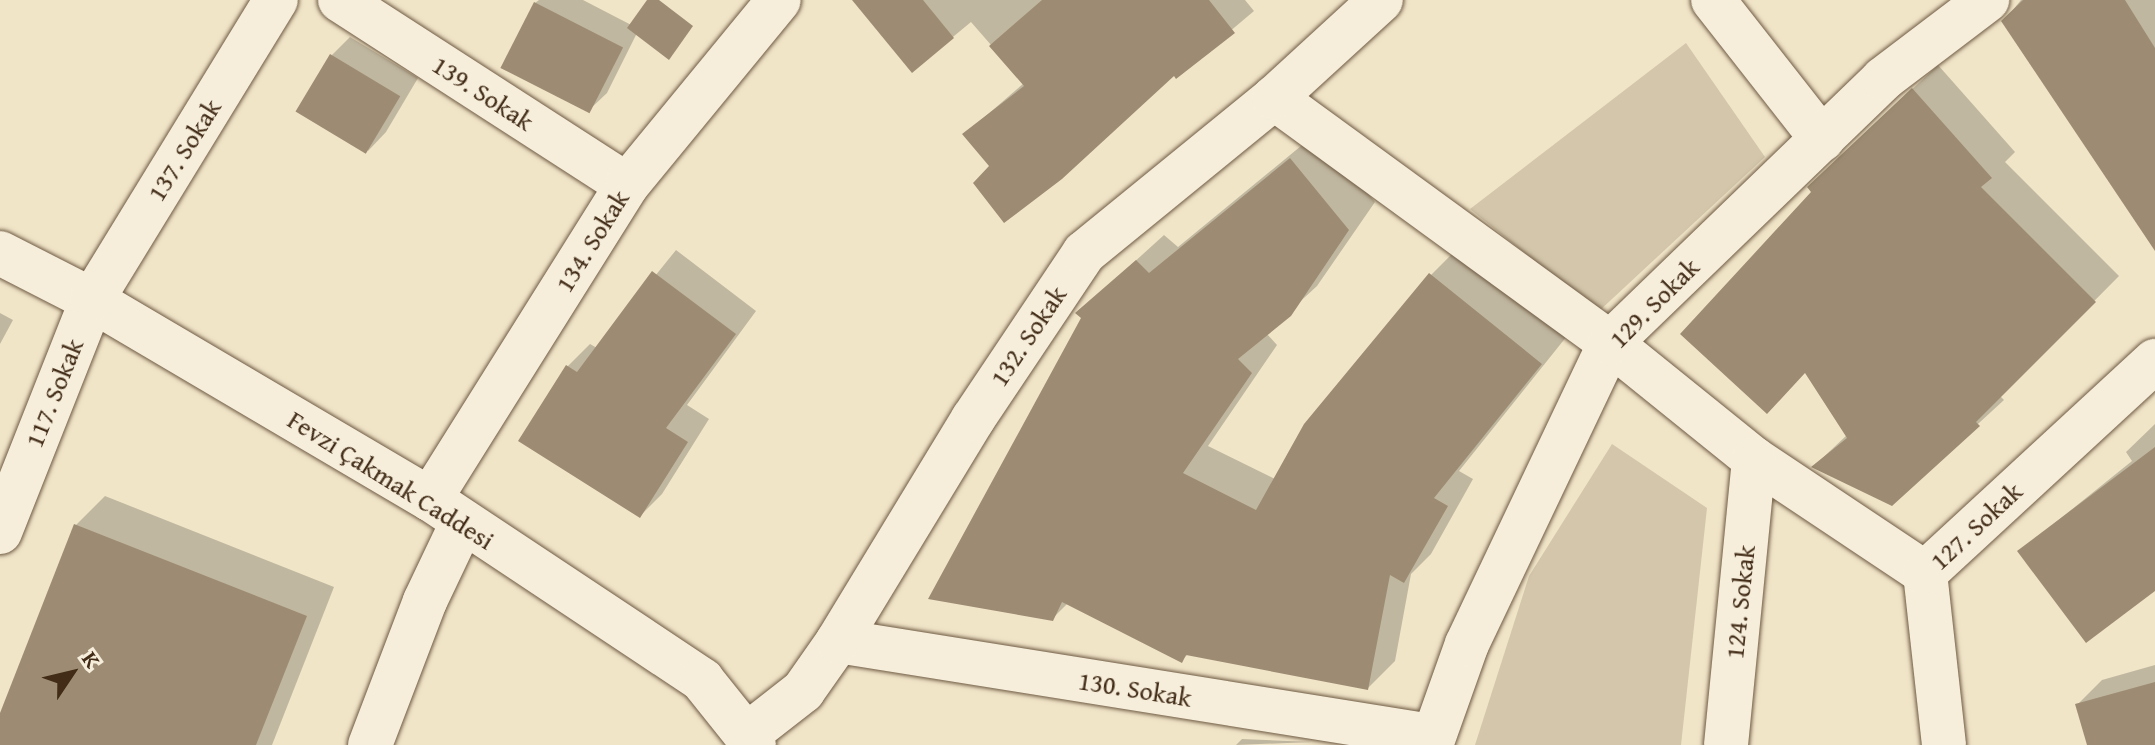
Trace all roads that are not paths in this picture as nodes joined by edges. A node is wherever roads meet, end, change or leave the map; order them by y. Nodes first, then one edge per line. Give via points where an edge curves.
1 (276, 0) edge
2 (340, 0) edge
3 (779, 0) edge
4 (1381, 0) edge
5 (1713, 0) edge
6 (1987, 0) edge
7 (1274, 98) junction
8 (1822, 139) junction
9 (627, 185) junction
10 (0, 253) edge
11 (92, 300) junction
12 (1610, 343) junction
13 (2155, 361) edge
14 (1754, 459) junction
15 (446, 511) junction
16 (0, 532) edge
17 (1925, 573) junction
18 (838, 641) junction
19 (751, 740) edge
20 (1432, 741) edge
21 (370, 745) edge
22 (1726, 745) edge
23 (1944, 745) edge

1 - 11 street, 137. Sokak
2 - 9 street, 139. Sokak
3 - 9 street, 134. Sokak
4 - 7 street, 132. Sokak
5 - 8 street
6 - 8 street, 129. Sokak via 1883,79
7 - 12 street
7 - 18 street, 132. Sokak via 1084,253 973,419
8 - 12 street, 129. Sokak
9 - 15 street, 134. Sokak
10 - 11 street, Fevzi Çakmak Caddesi
11 - 15 street, Fevzi Çakmak Caddesi
11 - 16 street, 117. Sokak
12 - 14 street
12 - 20 street, 129. Sokak via 1467,644
13 - 17 street, 127. Sokak
14 - 17 street
14 - 22 street, 124. Sokak
15 - 19 street, Fevzi Çakmak Caddesi via 702,680
15 - 21 street, 134. Sokak via 425,601
17 - 23 street, 127. Sokak
18 - 19 street, 132. Sokak via 803,691
18 - 20 street, 130. Sokak

